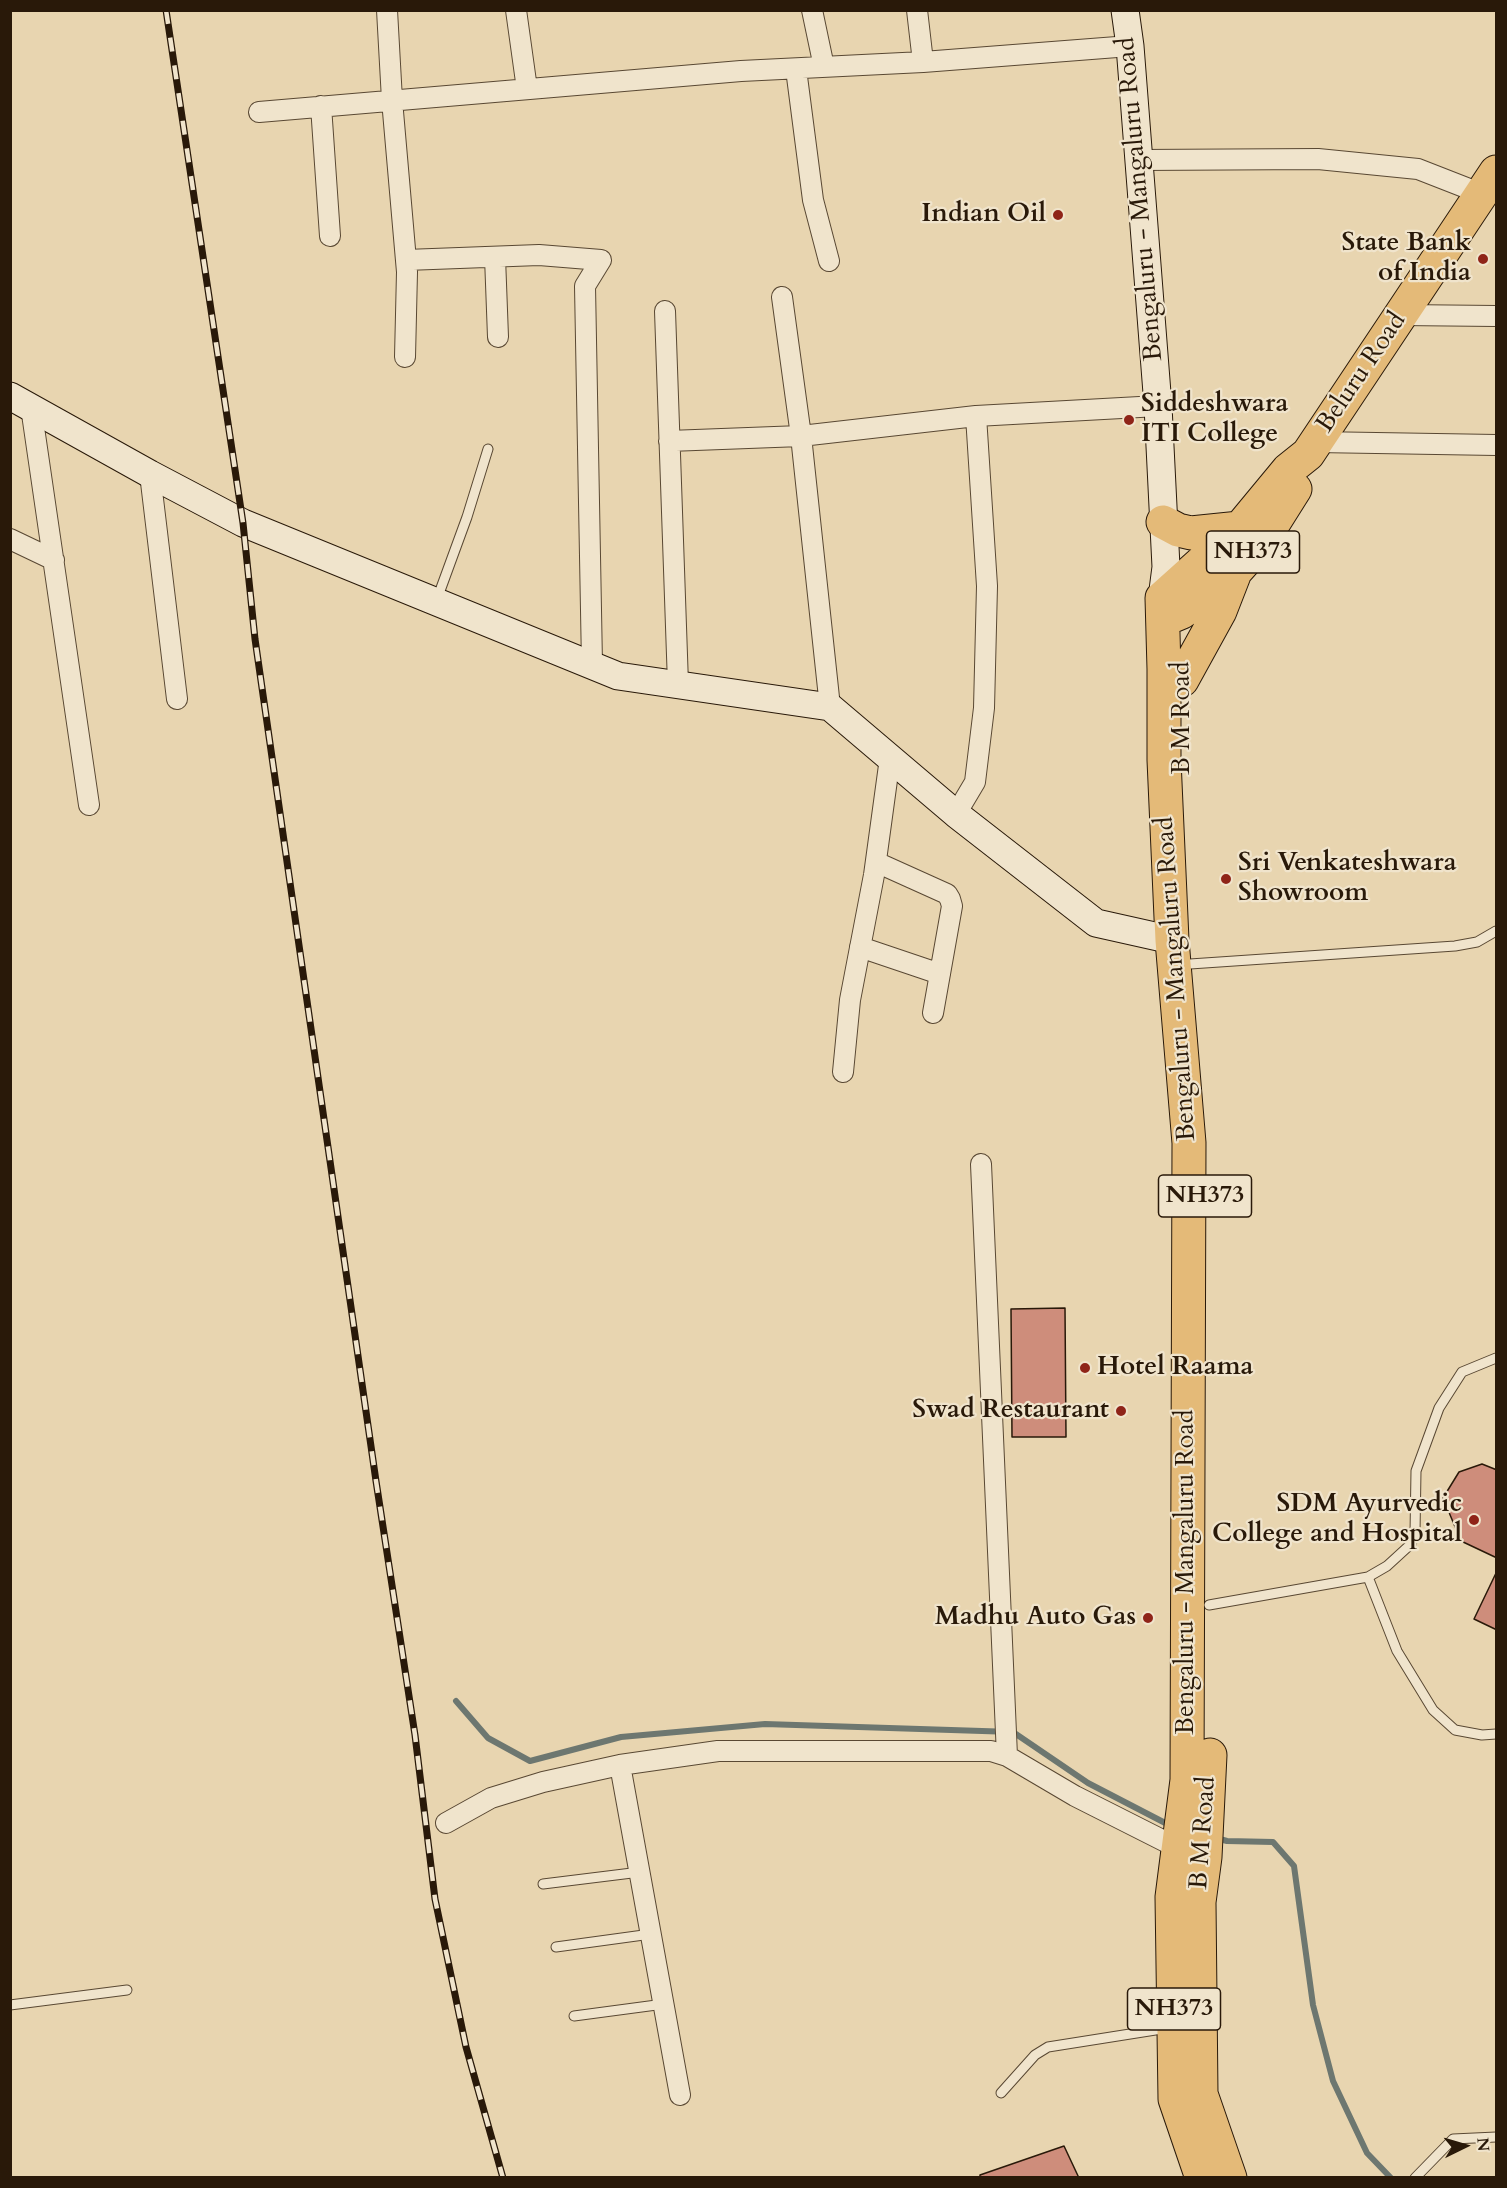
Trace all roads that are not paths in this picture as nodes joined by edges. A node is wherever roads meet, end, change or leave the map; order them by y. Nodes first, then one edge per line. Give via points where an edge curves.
1 (387, 10) edge
2 (516, 10) edge
3 (812, 10) edge
4 (917, 10) edge
5 (1125, 10) edge
6 (1130, 46) junction
7 (923, 62) junction
8 (824, 67) junction
9 (796, 69) junction
10 (527, 89) junction
11 (392, 100) junction
12 (321, 106) junction
13 (259, 112) dead end
14 (1138, 160) junction
15 (1489, 183) edge
16 (330, 236) dead end
17 (495, 256) junction
18 (406, 260) junction
19 (829, 261) dead end
20 (782, 297) dead end
21 (665, 312) dead end
22 (1400, 315) junction
23 (1497, 316) edge
24 (498, 337) dead end
25 (405, 357) dead end
26 (21, 401) edge
27 (1158, 406) junction
28 (976, 416) junction
29 (801, 436) junction
30 (669, 441) junction
31 (1497, 446) edge
32 (1312, 448) junction
33 (488, 449) dead end
34 (150, 474) junction
35 (1163, 522) junction
36 (1240, 528) junction
37 (10, 539) edge
38 (54, 560) junction
39 (1234, 573) junction
40 (1170, 596) junction
41 (436, 601) junction
42 (592, 664) junction
43 (1182, 680) junction
44 (678, 684) junction
45 (177, 699) dead end
46 (830, 707) junction
47 (890, 758) junction
48 (89, 805) dead end
49 (956, 814) junction
50 (876, 862) junction
51 (1497, 931) edge
52 (860, 947) junction
53 (1181, 952) junction
54 (940, 974) junction
55 (933, 1013) dead end
56 (843, 1072) dead end
57 (981, 1164) dead end
58 (1497, 1358) edge
59 (1368, 1577) junction
60 (1209, 1605) junction
61 (1497, 1734) edge
62 (1007, 1756) junction
63 (620, 1765) junction
64 (1196, 1805) junction
65 (446, 1823) dead end
66 (1188, 1843) junction
67 (640, 1872) junction
68 (543, 1884) dead end
69 (651, 1934) junction
70 (556, 1947) dead end
71 (127, 1990) dead end
72 (663, 2004) junction
73 (10, 2005) edge
74 (574, 2016) dead end
75 (1174, 2027) junction
76 (1001, 2093) dead end
77 (680, 2095) dead end
78 (1497, 2137) edge
79 (1213, 2169) edge
80 (1415, 2178) edge

1 - 11 street
2 - 10 street
3 - 8 street
4 - 7 street
5 - 6 main road, Bengaluru - Mangaluru Road
6 - 7 street
6 - 14 main road, Bengaluru - Mangaluru Road
7 - 8 street
8 - 9 street
9 - 10 street
9 - 19 street via 813,200
10 - 11 street
11 - 12 street
11 - 18 street
12 - 13 street
12 - 16 street
14 - 15 street via 1318,159 1418,169
14 - 27 main road, Bengaluru - Mangaluru Road
15 - 22 highway, Beluru Road / NH373
17 - 18 street
17 - 24 street
17 - 42 street via 601,260 585,286
18 - 25 street
20 - 29 street
21 - 30 street
22 - 23 street
22 - 32 highway, Beluru Road / NH373
26 - 34 main road
26 - 38 street
27 - 28 street
27 - 35 main road, Bengaluru - Mangaluru Road
28 - 29 street
28 - 49 street via 987,586 984,708 975,782
29 - 30 street
29 - 46 street
30 - 44 street
31 - 32 street
32 - 36 highway, Beluru Road / NH373 via 1288,470
32 - 39 highway, Beluru Road / NH373 via 1304,475 1261,543
33 - 41 lane
34 - 41 main road via 243,523
34 - 45 street
35 - 36 highway via 1191,533
35 - 40 main road, Bengaluru - Mangaluru Road
36 - 40 highway, Beluru Road / NH373
37 - 38 street
38 - 48 street
39 - 40 highway, Beluru Road / NH373
39 - 43 highway via 1220,611
40 - 43 highway, B M Road / NH373
40 - 53 highway, Bengaluru - Mangaluru Road / NH373 via 1164,760
41 - 42 main road
42 - 44 main road via 618,676
43 - 53 highway, B M Road / NH373
44 - 46 main road
46 - 47 main road
47 - 49 main road
47 - 50 street
49 - 53 main road via 1096,923
50 - 52 street
50 - 54 street via 950,898 952,906
51 - 53 lane via 1477,942 1455,946
52 - 54 street
52 - 56 street
53 - 60 highway, B M Road / NH373 via 1205,1166
53 - 64 highway, Bengaluru - Mangaluru Road / NH373 via 1189,1143 1187,1780
54 - 55 street
57 - 62 street
58 - 59 lane via 1462,1372 1439,1408 1416,1471 1415,1533 1411,1544
59 - 60 lane
59 - 61 lane via 1397,1651 1433,1710 1455,1730 1482,1736
60 - 64 highway, B M Road / NH373 via 1210,1753
62 - 63 street via 991,1751 718,1751
62 - 66 street via 1075,1796
63 - 65 street via 491,1798
63 - 67 street
64 - 66 highway, Bengaluru - Mangaluru Road / NH373
66 - 75 highway, Bengaluru - Mangaluru Road / NH373 via 1172,1897
66 - 79 highway, B M Road / NH373 via 1199,1902 1201,2094
67 - 68 lane
67 - 69 street
69 - 70 lane
69 - 72 street
71 - 73 lane
72 - 74 lane
72 - 77 street
75 - 76 lane via 1048,2047 1035,2055
75 - 79 highway, Bengaluru - Mangaluru Road / NH373 via 1175,2099
78 - 80 lane via 1454,2139

